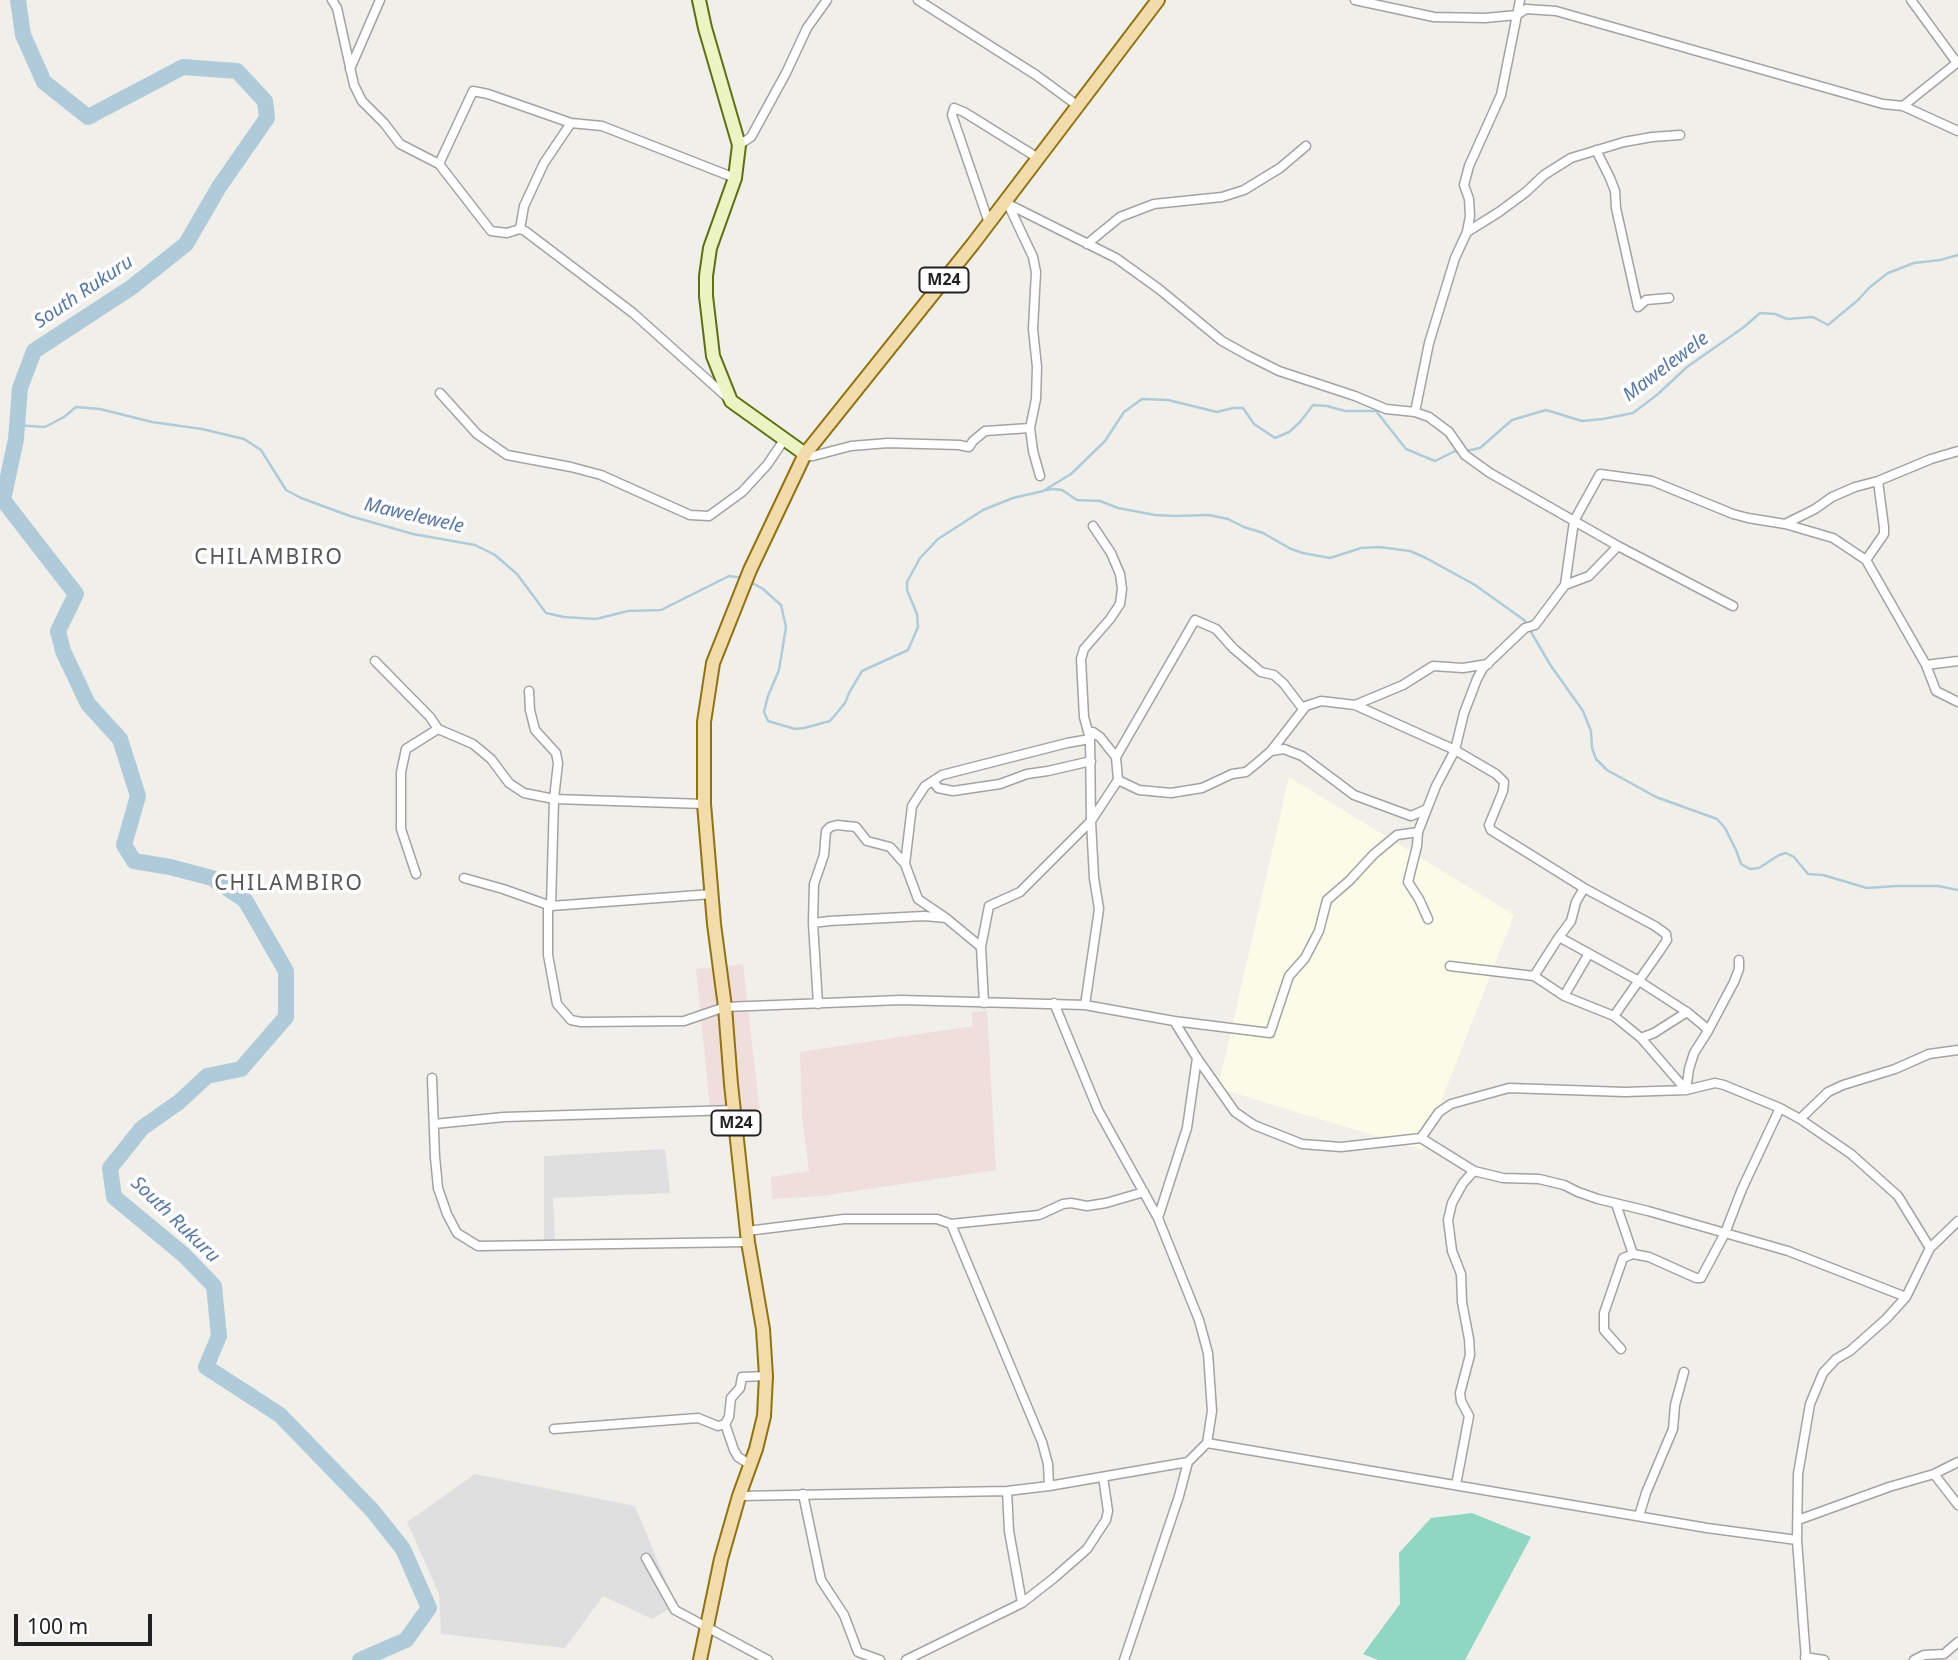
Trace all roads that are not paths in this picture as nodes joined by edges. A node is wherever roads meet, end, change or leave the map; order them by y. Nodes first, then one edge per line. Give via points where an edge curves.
1 (332, 0) edge
2 (380, 0) edge
3 (699, 0) edge
4 (827, 0) edge
5 (918, 0) edge
6 (1158, 0) edge
7 (1355, 0) edge
8 (1520, 0) edge
9 (1912, 0) edge
10 (1517, 15) junction
11 (1958, 63) edge
12 (350, 69) junction
13 (1077, 106) junction
14 (1903, 106) junction
15 (571, 123) junction
16 (1958, 131) edge
17 (1680, 135) dead end
18 (739, 145) junction
19 (1306, 146) dead end
20 (1596, 150) junction
21 (1038, 158) junction
22 (439, 164) junction
23 (735, 177) junction
24 (1007, 203) junction
25 (989, 223) junction
26 (520, 229) junction
27 (1467, 232) junction
28 (1087, 244) junction
29 (1669, 299) dead end
30 (440, 393) dead end
31 (731, 401) junction
32 (1415, 412) junction
33 (1030, 428) junction
34 (784, 440) junction
35 (1958, 451) edge
36 (804, 454) junction
37 (1040, 476) dead end
38 (1878, 481) junction
39 (1574, 522) junction
40 (1785, 523) junction
41 (1093, 526) dead end
42 (1618, 546) junction
43 (1866, 560) junction
44 (1565, 585) junction
45 (1733, 606) dead end
46 (375, 660) dead end
47 (1958, 662) edge
48 (1488, 664) junction
49 (1926, 665) junction
50 (529, 691) dead end
51 (1958, 702) edge
52 (1354, 705) junction
53 (1303, 709) junction
54 (438, 729) junction
55 (1090, 739) junction
56 (1455, 750) junction
57 (1271, 751) junction
58 (1116, 757) junction
59 (1091, 761) junction
60 (1118, 780) junction
61 (933, 781) junction
62 (554, 799) junction
63 (704, 804) junction
64 (1427, 809) junction
65 (1091, 821) junction
66 (1418, 832) junction
67 (905, 864) junction
68 (416, 874) dead end
69 (464, 878) dead end
70 (1584, 888) junction
71 (712, 894) junction
72 (551, 906) junction
73 (946, 918) junction
74 (1428, 919) dead end
75 (813, 923) junction
76 (1559, 937) junction
77 (981, 947) junction
78 (1588, 955) junction
79 (1739, 960) dead end
80 (1450, 966) dead end
81 (1534, 976) junction
82 (1639, 981) junction
83 (1564, 996) junction
84 (984, 1003) junction
85 (1054, 1003) junction
86 (818, 1004) junction
87 (1085, 1005) junction
88 (725, 1007) junction
89 (1687, 1012) junction
90 (1614, 1016) junction
91 (1174, 1021) junction
92 (1708, 1031) junction
93 (1641, 1038) junction
94 (1958, 1050) edge
95 (1196, 1058) junction
96 (432, 1078) dead end
97 (1686, 1090) junction
98 (1780, 1108) junction
99 (734, 1110) junction
100 (1800, 1119) junction
101 (434, 1124) junction
102 (1421, 1139) junction
103 (1474, 1171) junction
104 (1144, 1192) junction
105 (1616, 1204) junction
106 (1158, 1218) junction
107 (1958, 1221) edge
108 (951, 1224) junction
109 (1725, 1233) junction
110 (748, 1236) junction
111 (1930, 1248) junction
112 (1633, 1254) junction
113 (1906, 1297) junction
114 (1621, 1349) dead end
115 (1684, 1371) dead end
116 (766, 1376) junction
117 (725, 1424) junction
118 (554, 1429) dead end
119 (1207, 1443) junction
120 (1188, 1462) junction
121 (1958, 1462) edge
122 (751, 1465) junction
123 (1934, 1474) junction
124 (1103, 1477) junction
125 (1456, 1485) junction
126 (1049, 1486) junction
127 (1007, 1491) junction
128 (803, 1494) junction
129 (739, 1496) junction
130 (1958, 1505) edge
131 (1639, 1516) junction
132 (1798, 1520) junction
133 (1797, 1540) junction
134 (646, 1558) dead end
135 (1022, 1603) junction
136 (706, 1627) junction
137 (1958, 1642) edge
138 (855, 1656) edge
139 (1805, 1658) edge
140 (700, 1660) edge
141 (768, 1660) edge
142 (880, 1660) edge
143 (906, 1660) edge
144 (1124, 1660) edge
145 (1824, 1660) edge
146 (1914, 1660) edge

1 - 12 street
2 - 12 street
3 - 18 street
4 - 18 street via 807,28 751,137
5 - 13 street
6 - 13 main road, M24
7 - 10 street via 1434,17
8 - 10 street
9 - 11 street
10 - 14 street via 1526,9 1556,11
10 - 27 street via 1501,95 1464,185 1469,199
11 - 14 street
12 - 22 street via 362,101 400,144
13 - 21 main road, M24
14 - 16 street
15 - 22 street via 473,91
15 - 23 street via 602,126
15 - 26 street via 544,163 524,206
17 - 20 street
18 - 23 street
19 - 28 street via 1244,190 1222,197 1154,204 1120,217
20 - 27 street via 1544,175
20 - 29 street via 1615,191 1638,307 1646,299
21 - 24 main road, M24
21 - 25 street via 954,108 952,115
22 - 26 street via 491,231
23 - 31 street via 710,248 706,276 713,356
24 - 25 main road, M24
24 - 28 street
24 - 33 street via 1036,272 1036,399
25 - 36 main road, M24
26 - 31 street via 633,313
27 - 32 street via 1429,343
28 - 32 street via 1115,258 1222,341 1249,356 1386,409
30 - 34 street via 477,434 507,455 601,475 690,515 709,516 742,492
31 - 34 street
32 - 39 street via 1449,432 1465,455
33 - 36 street via 985,431 969,447 888,443
33 - 37 street
34 - 36 street
35 - 38 street
36 - 63 main road, M24 via 744,583 713,663 704,722
38 - 40 street via 1832,497
38 - 43 street via 1884,534
39 - 40 street via 1600,474 1652,481 1748,519
39 - 42 street
39 - 44 street
40 - 43 street via 1833,538
41 - 55 street via 1121,574 1122,589 1120,604 1084,649 1084,717
42 - 44 street via 1588,576
42 - 45 street
43 - 49 street
44 - 48 street via 1535,625 1525,628
46 - 54 street
47 - 49 street
48 - 52 street via 1433,666 1403,685
48 - 56 street via 1470,696
49 - 51 street via 1936,691
50 - 62 street via 535,730 556,753
52 - 53 street via 1321,701
52 - 56 street
53 - 57 street
53 - 58 street via 1274,675 1261,672 1216,629 1195,620
54 - 62 street via 473,744 524,793
54 - 68 street via 405,749 401,772 401,829
55 - 58 street via 1093,732
55 - 59 street
55 - 61 street
56 - 64 street
56 - 70 street via 1504,782 1491,830
57 - 60 street via 1246,772 1202,788 1171,793 1139,790
57 - 64 street via 1284,749 1301,756 1354,794 1411,816
58 - 60 street
59 - 61 street via 953,791 939,788
59 - 65 street
60 - 65 street
61 - 67 street via 912,806
62 - 63 street
62 - 72 street
63 - 71 main road, M24
64 - 66 street
65 - 77 street via 1020,892 989,906
65 - 87 street via 1098,909
66 - 74 street via 1408,882
66 - 91 street via 1398,835 1326,900 1319,931 1289,976 1270,1033
67 - 73 street via 918,899
67 - 75 street via 890,847 867,841 856,827 830,827 814,884
69 - 72 street
70 - 76 street via 1572,921
70 - 82 street via 1666,934 1667,940
71 - 72 street
71 - 88 main road, M24
72 - 88 street via 548,956 557,1004 571,1020 684,1021
73 - 75 street
73 - 77 street
75 - 86 street
76 - 78 street
76 - 81 street
77 - 84 street
78 - 82 street
78 - 83 street
79 - 92 street via 1734,982
80 - 81 street
81 - 83 street
82 - 89 street
82 - 90 street
83 - 90 street
84 - 85 street
84 - 86 street
85 - 87 street
85 - 104 street via 1098,1110
86 - 88 street
87 - 91 street
88 - 99 main road, M24
89 - 92 street
89 - 93 street
90 - 93 street
91 - 95 street
92 - 97 street via 1694,1053
93 - 97 street
94 - 100 street via 1929,1054 1843,1085 1828,1092
95 - 102 street via 1236,1112 1254,1125 1302,1144 1341,1147
95 - 106 street via 1188,1128
96 - 101 street
97 - 98 street via 1715,1083
97 - 102 street via 1509,1088 1451,1104 1439,1112
98 - 100 street
98 - 109 street
99 - 101 street via 503,1117
99 - 110 main road, M24
100 - 111 street via 1851,1154 1898,1196
101 - 110 street via 438,1188 447,1214 457,1233 478,1246
102 - 103 street
103 - 105 street via 1552,1182
103 - 125 street via 1452,1203 1448,1220 1461,1274 1470,1355 1460,1393 1469,1416
104 - 106 street
104 - 108 street via 1087,1206 1071,1202 1039,1215
105 - 109 street
105 - 112 street
106 - 119 street via 1208,1353 1212,1411
107 - 111 street
108 - 110 street via 937,1219 844,1219
108 - 126 street via 1042,1441
109 - 112 street via 1701,1278
109 - 113 street via 1788,1251
110 - 116 main road, M24
111 - 113 street
112 - 114 street via 1623,1258 1604,1313 1604,1329
113 - 132 street via 1823,1373 1810,1404 1798,1474
115 - 131 street via 1672,1429
116 - 117 street via 742,1377
116 - 122 main road, M24 via 764,1416
117 - 118 street via 698,1418
117 - 122 street via 738,1457
119 - 120 street
119 - 125 street
120 - 124 street
120 - 144 street
121 - 123 street
122 - 129 main road, M24
123 - 130 street
123 - 132 street
124 - 126 street
124 - 135 street via 1108,1511 1101,1529 1087,1549
125 - 131 street
126 - 127 street
127 - 128 street
127 - 135 street
128 - 129 street
128 - 138 street via 821,1580 844,1615
129 - 136 main road, M24
131 - 133 street
132 - 133 street
133 - 139 street
134 - 136 street via 675,1610
135 - 143 street
136 - 140 main road, M24
136 - 141 street
137 - 146 street via 1944,1654
138 - 142 street
139 - 145 street

